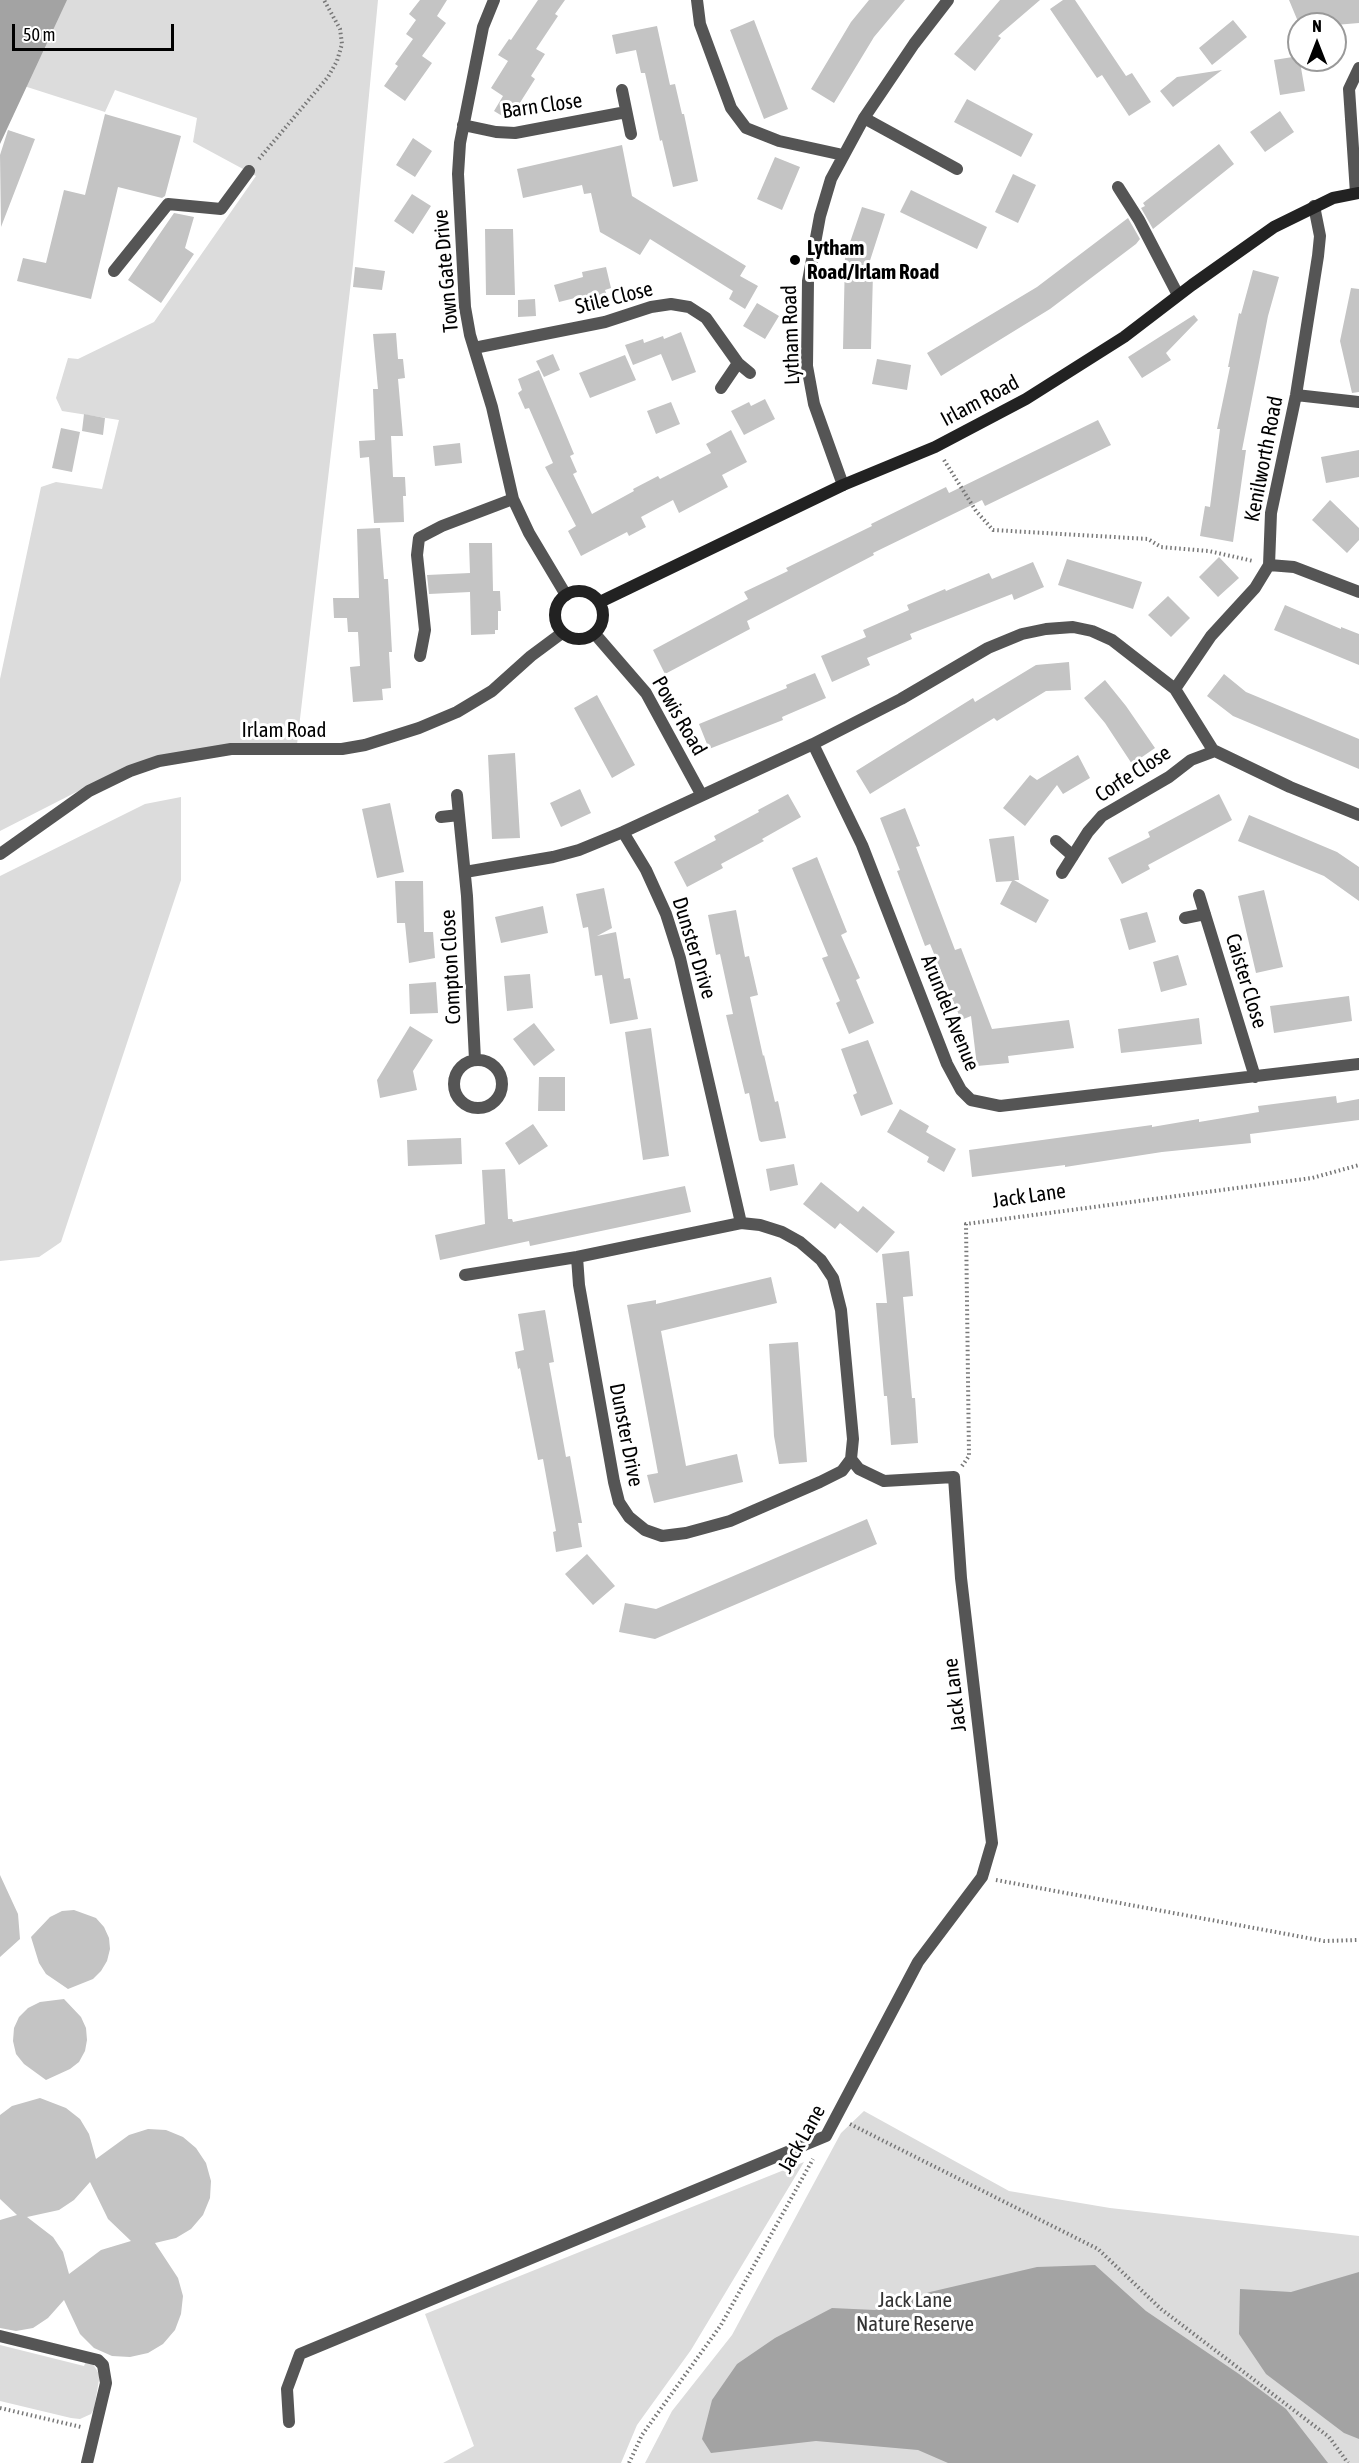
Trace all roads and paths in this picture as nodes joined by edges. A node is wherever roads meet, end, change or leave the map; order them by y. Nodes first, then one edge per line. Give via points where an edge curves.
1 (324, 0) edge
2 (494, 0) edge
3 (697, 0) edge
4 (948, 0) edge
5 (1359, 68) edge
6 (622, 90) dead end
7 (626, 112) junction
8 (864, 118) junction
9 (464, 125) junction
10 (631, 134) dead end
11 (1356, 148) edge
12 (843, 155) junction
13 (957, 169) dead end
14 (249, 171) joint
15 (1118, 187) dead end
16 (1357, 193) edge
17 (1314, 206) junction
18 (114, 271) dead end
19 (1178, 296) junction
20 (474, 348) junction
21 (738, 363) junction
22 (750, 373) dead end
23 (721, 388) dead end
24 (1296, 395) junction
25 (1359, 402) edge
26 (935, 447) junction
27 (843, 484) junction
28 (513, 499) junction
29 (1269, 565) junction
30 (1359, 592) edge
31 (566, 595) junction
32 (600, 602) junction
33 (562, 633) junction
34 (595, 634) junction
35 (420, 656) dead end
36 (1175, 689) junction
37 (813, 744) junction
38 (1215, 751) junction
39 (701, 794) junction
40 (457, 795) dead end
41 (459, 815) junction
42 (1359, 815) edge
43 (441, 817) dead end
44 (623, 832) junction
45 (1056, 841) dead end
46 (0, 854) edge
47 (1073, 856) junction
48 (465, 872) junction
49 (1062, 873) dead end
50 (1199, 895) dead end
51 (1205, 914) junction
52 (1185, 918) dead end
53 (475, 1060) junction
54 (1359, 1064) edge
55 (1255, 1077) junction
56 (1359, 1165) edge
57 (741, 1223) junction
58 (577, 1257) junction
59 (465, 1275) dead end
60 (851, 1459) junction
61 (954, 1477) junction
62 (982, 1877) junction
63 (1359, 1940) edge
64 (836, 2116) junction
65 (826, 2136) junction
66 (0, 2336) edge
67 (0, 2408) edge
68 (289, 2422) dead end
69 (94, 2430) junction
70 (87, 2463) edge
71 (629, 2463) edge
72 (1348, 2463) edge

1 - 14 path via 340,29 342,44 337,61
2 - 9 street, Town Gate Drive via 483,27
3 - 12 street via 700,24 731,108 746,128 779,141
4 - 8 street, Lytham Road
5 - 11 street, Irlam Road via 1349,89
6 - 7 street
7 - 9 street, Barn Close via 515,133
7 - 10 street
8 - 12 street, Lytham Road
8 - 13 street
9 - 20 street, Town Gate Drive via 458,174 465,307
11 - 16 street, Irlam Road
12 - 27 street, Lytham Road via 819,216 810,259 806,314 807,366 814,404
14 - 18 street via 221,209 168,204
15 - 19 street
16 - 17 street, Irlam Road
17 - 19 street, Irlam Road via 1274,227
17 - 24 street, Kenilworth Road via 1320,236
19 - 26 street, Irlam Road via 1124,337 1035,393
20 - 21 street, Stile Close via 605,322 671,304 689,307 706,318
20 - 28 street, Town Gate Drive
21 - 22 street, Stile Close
21 - 23 street
24 - 25 street
24 - 29 street, Kenilworth Road via 1271,513
26 - 27 street, Irlam Road
26 - 29 path via 976,511 993,530 1148,539 1161,548 1209,551
27 - 32 street, Irlam Road
28 - 31 street, Town Gate Drive
28 - 35 street via 419,538 417,555 425,630
29 - 30 street via 1294,567
29 - 36 street via 1255,588 1210,636
31 - 32 street via 581,591
31 - 33 street via 555,613
32 - 34 street via 603,616
33 - 34 street via 582,639
33 - 46 street, Irlam Road via 492,691 458,712 420,728 342,749 231,749 159,761 88,791
34 - 39 street, Powis Road via 646,693
36 - 37 street via 1112,640 1073,627 1046,629 988,648
36 - 38 street
37 - 39 street
37 - 55 street, Arundel Avenue via 862,845 947,1064 971,1100 1000,1106
38 - 42 street
38 - 47 street, Corfe Close via 1191,760 1102,816
39 - 44 street
40 - 41 street, Compton Close
41 - 43 street
41 - 48 street, Compton Close
44 - 48 street via 553,857
44 - 57 street, Dunster Drive via 666,914 680,958
45 - 47 street
47 - 49 street, Corfe Close
48 - 53 street, Compton Close
50 - 51 street, Caister Close
51 - 52 street
51 - 55 street, Caister Close
53 - 53 street via 496,1068 502,1081 499,1096 481,1108 465,1104 455,1091 460,1067
54 - 55 street, Arundel Avenue
56 - 61 path, Jack Lane via 1312,1178 966,1224 969,1456
57 - 58 street
57 - 60 street via 771,1228 800,1242 821,1260 833,1278 841,1310 853,1439
58 - 59 street
58 - 60 street, Dunster Drive via 614,1482 619,1502 645,1530 662,1536 730,1521 842,1471
60 - 61 street via 859,1469 884,1481
61 - 62 street, Jack Lane via 961,1578 992,1843
62 - 63 path via 1324,1941
62 - 64 street, Jack Lane via 918,1962
64 - 65 street, Jack Lane
64 - 72 path via 1098,2249 1161,2309 1329,2437
65 - 68 street via 300,2354 287,2389
65 - 71 path, Jack Lane via 722,2325 642,2435
66 - 69 street via 98,2360 103,2365 105,2382
67 - 69 path
69 - 70 street

